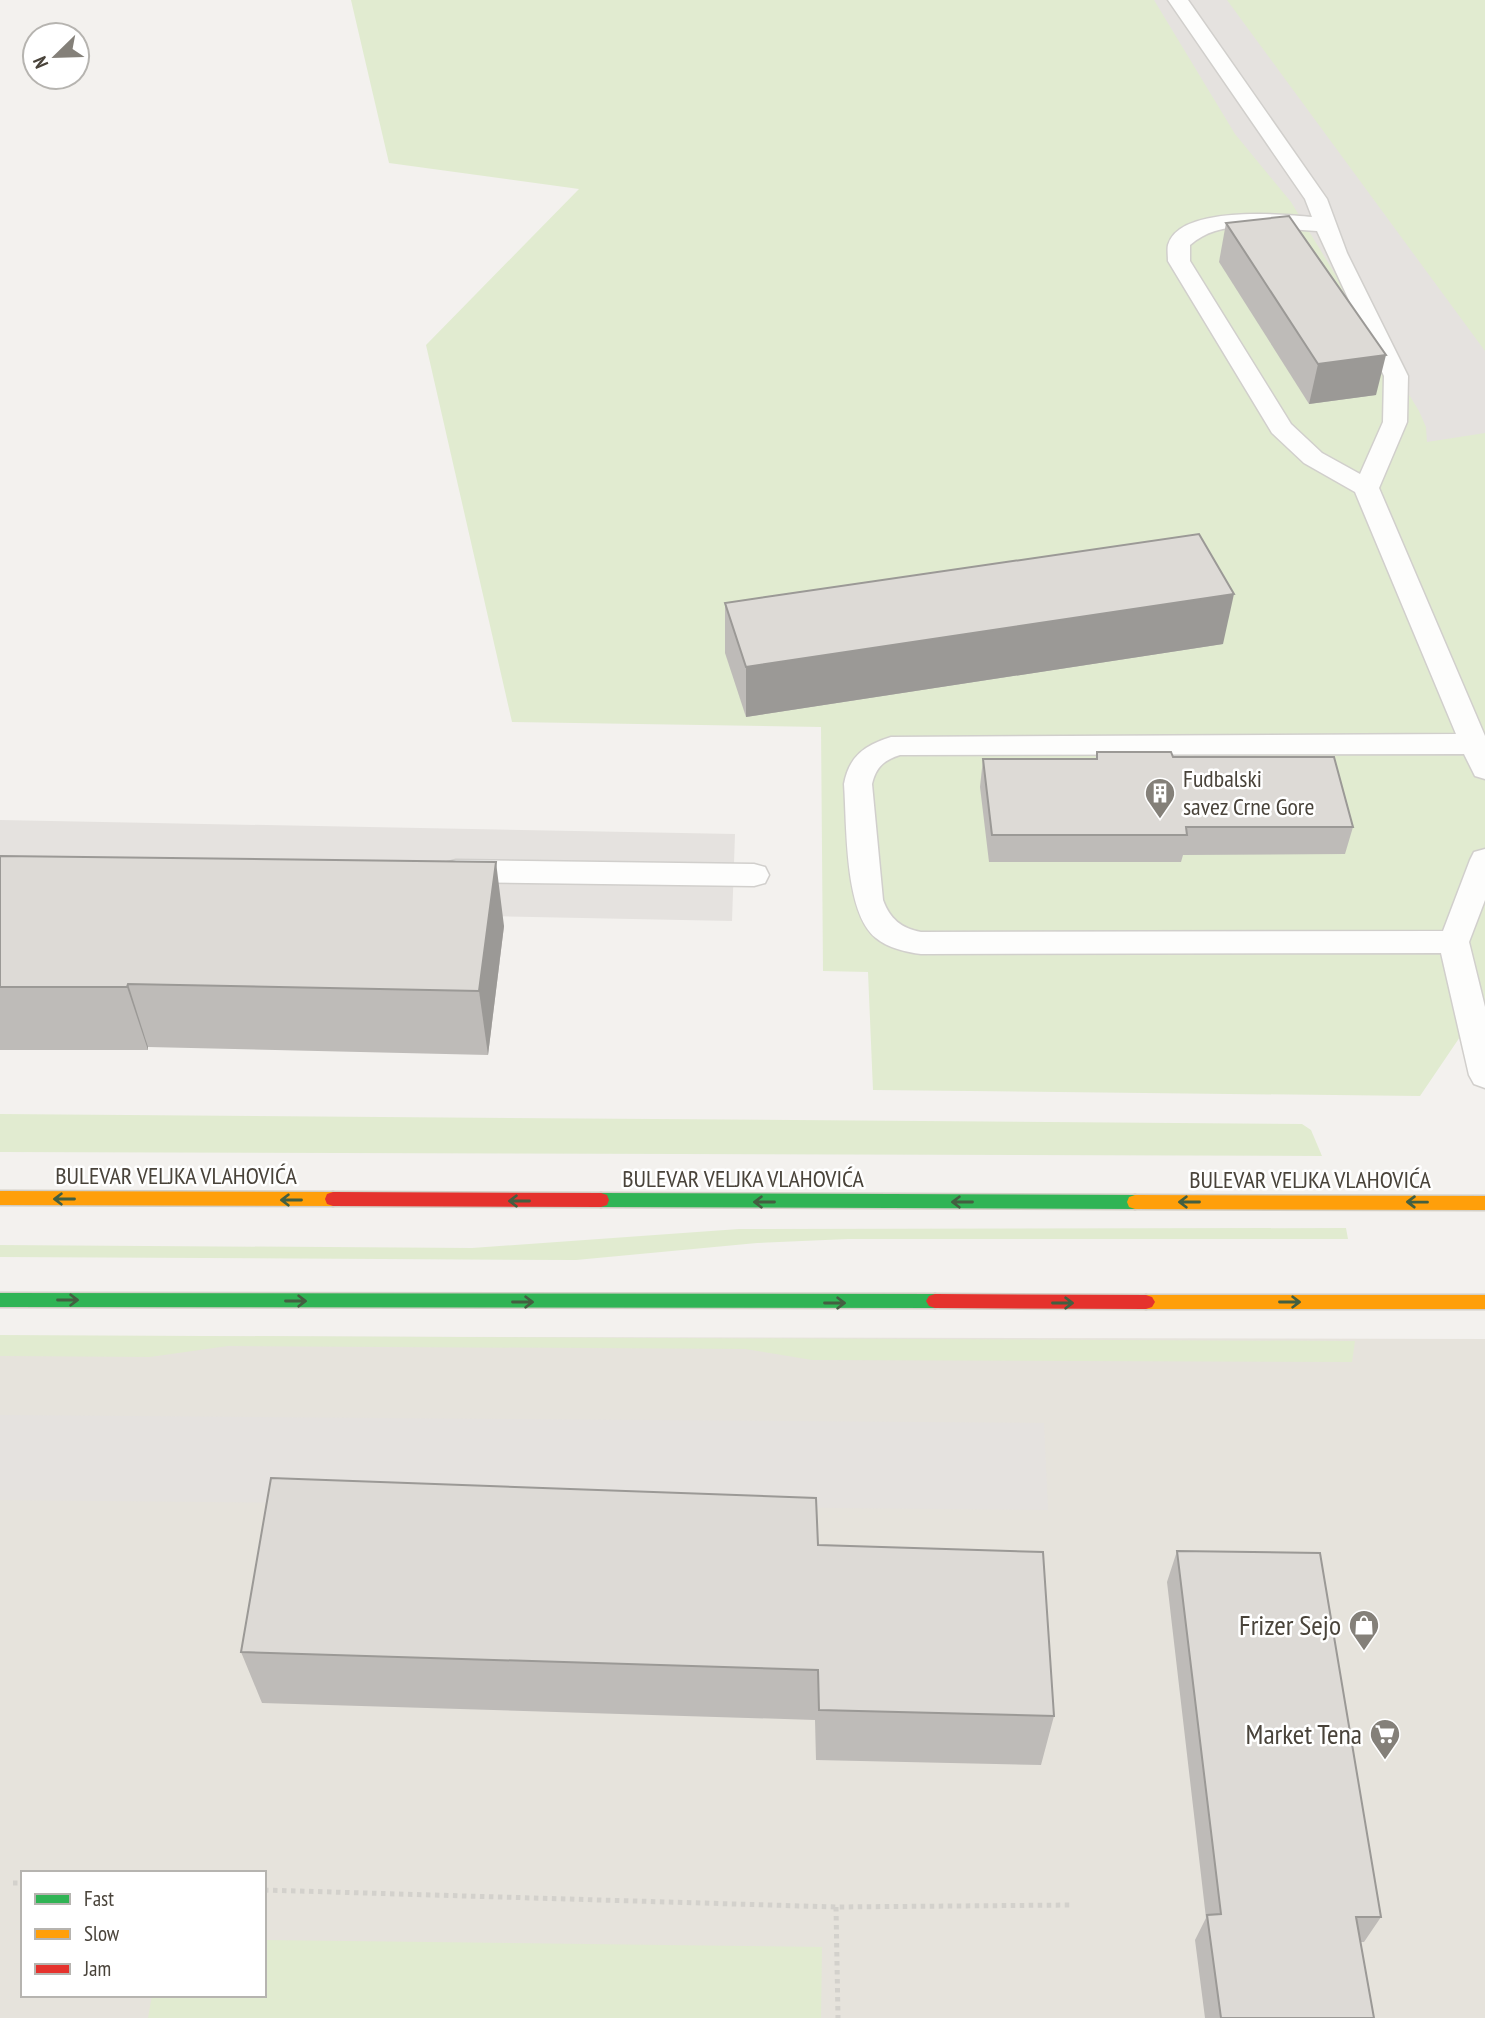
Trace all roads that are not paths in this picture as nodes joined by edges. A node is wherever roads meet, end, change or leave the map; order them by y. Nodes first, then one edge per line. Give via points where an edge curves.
1 (1178, 0) edge
2 (1326, 225) junction
3 (1366, 488) junction
4 (1479, 756) edge
5 (433, 870) edge
6 (1483, 872) edge
7 (754, 875) dead end
8 (1454, 942) junction
9 (1485, 1075) edge
10 (0, 1198) edge
11 (1485, 1203) edge
12 (0, 1300) edge
13 (1485, 1302) edge

1 - 2 lane via 1316,199
2 - 3 lane via 1396,376 1395,422
2 - 3 lane via 1269,219 1196,230 1179,244 1179,261 1281,428 1313,458
3 - 4 lane
4 - 8 lane via 900,745 868,757 859,775 868,900 879,926 906,941
5 - 7 lane
6 - 8 lane
8 - 9 lane
11 -> 10 main road, BULEVAR VELJKA VLAHOVIĆA
12 -> 13 main road

